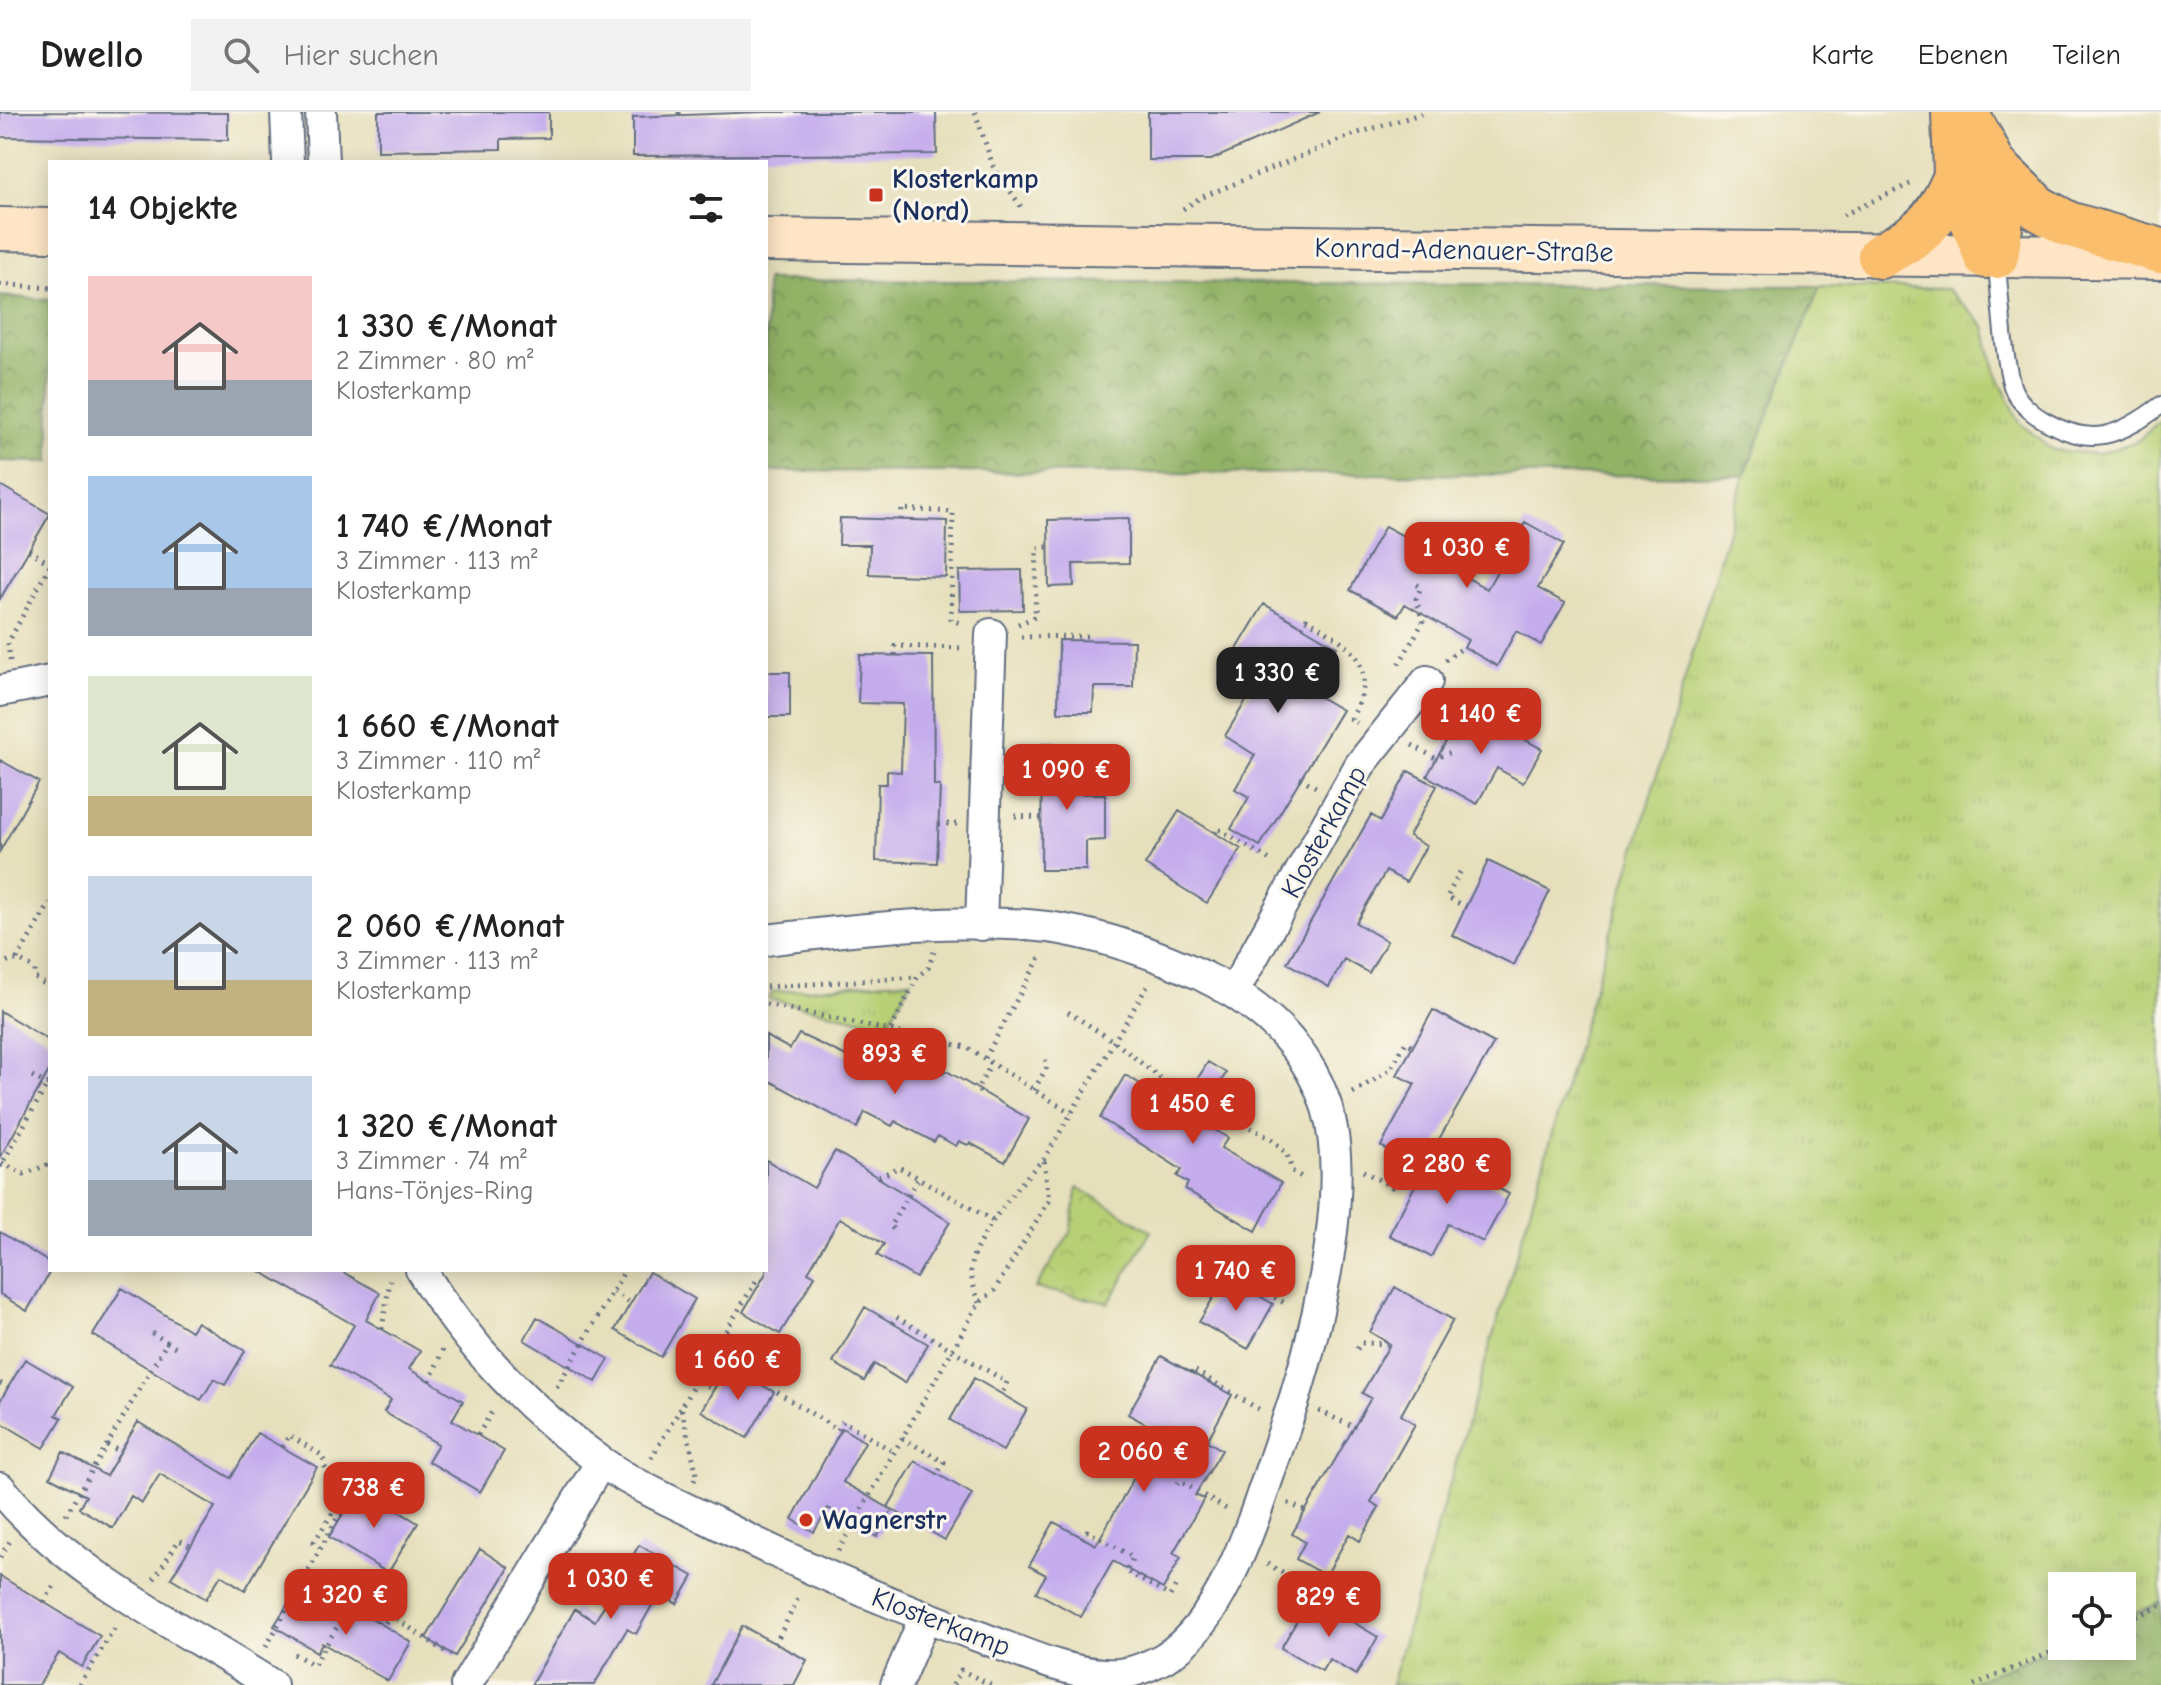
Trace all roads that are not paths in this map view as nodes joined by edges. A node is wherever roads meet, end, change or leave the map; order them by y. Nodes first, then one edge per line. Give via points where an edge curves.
1 (286, 112) edge
2 (321, 112) edge
3 (1954, 112) edge
4 (1965, 112) edge
5 (288, 160) edge
6 (323, 160) edge
7 (1977, 172) junction
8 (0, 229) edge
9 (48, 230) edge
10 (768, 240) edge
11 (2161, 251) edge
12 (1880, 256) junction
13 (1991, 256) junction
14 (2161, 258) edge
15 (2161, 405) edge
16 (991, 640) road end
17 (48, 681) edge
18 (1427, 681) road end
19 (6, 690) edge
20 (981, 925) junction
21 (768, 940) edge
22 (1234, 991) junction
23 (422, 1272) edge
24 (601, 1462) junction
25 (0, 1488) edge
26 (925, 1617) junction
27 (471, 1678) edge
28 (262, 1679) edge
29 (896, 1685) edge

1 - 5 street
2 - 6 street
3 - 7 highway
4 - 7 highway
7 - 11 highway via 2068,224
7 - 12 highway via 1929,225
7 - 13 highway via 2003,215
8 - 9 main road
10 - 12 main road, Konrad-Adenauer-Straße
12 - 13 main road, Konrad-Adenauer-Straße
13 - 14 main road, Konrad-Adenauer-Straße
13 - 15 lane via 2012,389 2031,413 2064,432 2098,438 2132,428
16 - 20 street
17 - 19 street
18 - 22 street, Klosterkamp via 1375,728 1360,765
20 - 21 street, Klosterkamp
20 - 22 street, Klosterkamp via 1055,928 1105,939 1163,957
22 - 26 street, Klosterkamp via 1272,1018 1305,1059 1327,1109 1334,1182 1316,1322 1286,1425 1245,1535 1204,1622 1159,1661 1122,1674 1098,1674
23 - 24 street, Klosterkamp via 484,1356
24 - 26 street, Klosterkamp via 817,1574
24 - 27 street
25 - 28 street via 51,1541 135,1601
26 - 29 street

